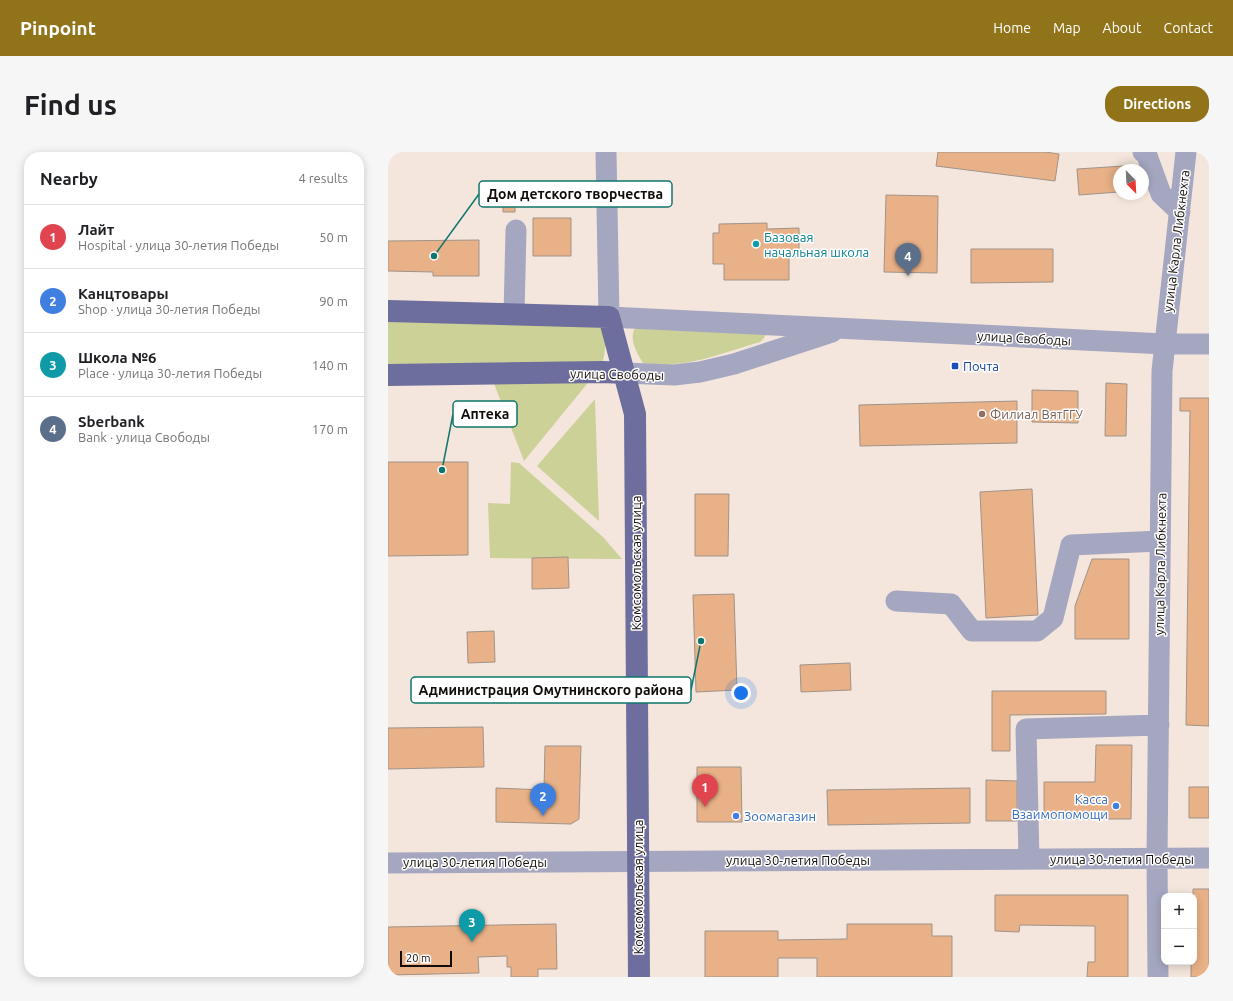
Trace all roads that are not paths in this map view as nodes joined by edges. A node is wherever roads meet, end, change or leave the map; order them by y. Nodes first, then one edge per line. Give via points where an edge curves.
1 (606, 152) edge
2 (1143, 152) edge
3 (1186, 152) edge
4 (1180, 212) junction
5 (516, 230) dead end
6 (388, 311) edge
7 (514, 314) junction
8 (609, 317) junction
9 (840, 329) junction
10 (1164, 344) junction
11 (1209, 344) edge
12 (624, 373) junction
13 (388, 375) edge
14 (1160, 541) junction
15 (896, 601) dead end
16 (1158, 725) junction
17 (1209, 858) edge
18 (1157, 859) junction
19 (638, 860) junction
20 (1029, 860) junction
21 (388, 862) edge
22 (639, 977) edge
23 (1158, 977) edge

1 - 8 street, Комсомольская улица
2 - 4 street via 1146,152 1161,194
3 - 4 street, улица Карла Либкнехта
4 - 10 street, улица Карла Либкнехта
5 - 7 street
6 - 7 main road, улица Свободы
7 - 8 main road, улица Свободы
8 - 9 street, улица Свободы
8 - 12 main road, Комсомольская улица
9 - 10 street, улица Свободы
9 - 12 street, улица Свободы via 734,364 700,372 674,375
10 - 11 street, улица Свободы
10 - 14 street, улица Карла Либкнехта
12 - 13 main road, улица Свободы
12 - 19 main road, Комсомольская улица via 635,414
14 - 15 street via 1071,545 1053,618 1037,631 972,631 951,604
14 - 16 street, улица Карла Либкнехта
16 - 18 street, улица Карла Либкнехта
16 - 20 street via 1026,728
17 - 18 street, улица 30-летия Победы
18 - 20 street, улица 30-летия Победы
18 - 23 street, улица Карла Либкнехта
19 - 20 street, улица 30-летия Победы
19 - 21 street, улица 30-летия Победы
19 - 22 main road, Комсомольская улица

